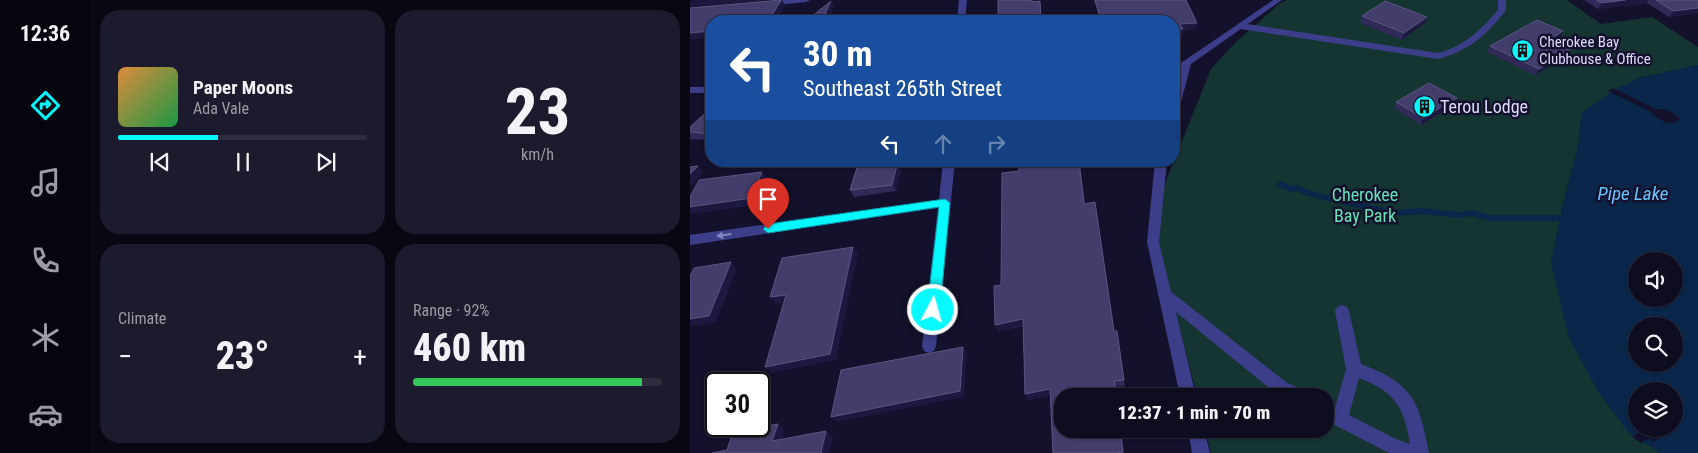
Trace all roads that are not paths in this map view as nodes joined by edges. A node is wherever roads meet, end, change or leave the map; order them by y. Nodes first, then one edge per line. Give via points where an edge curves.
1 (806, 0) edge
2 (963, 0) edge
3 (1278, 0) edge
4 (1502, 0) edge
5 (758, 5) edge
6 (962, 15) edge
7 (1240, 26) junction
8 (1187, 63) junction
9 (1180, 66) edge
10 (1180, 88) edge
11 (690, 90) edge
12 (705, 90) edge
13 (948, 167) edge
14 (1160, 167) edge
15 (945, 203) junction
16 (690, 240) edge
17 (1165, 295) junction
18 (1342, 311) dead end
19 (929, 346) dead end
20 (1354, 369) junction
21 (1186, 388) edge
22 (1282, 388) edge
23 (1334, 411) edge
24 (1334, 416) edge
25 (1198, 438) edge
26 (1201, 453) edge
27 (1412, 453) edge
28 (1420, 453) edge

1 - 5 street
2 - 6 street
3 - 7 street
4 - 7 street via 1502,10 1490,26 1450,54 1438,56
7 - 8 street
8 - 9 street
8 - 10 street
11 - 12 street
13 - 15 street
14 - 17 street via 1153,242
15 -> 16 street
15 - 19 street
17 - 21 street
17 - 22 street
18 - 20 street
20 - 23 street
20 - 28 street via 1382,379 1396,389 1410,407
24 - 27 street
25 - 26 street

